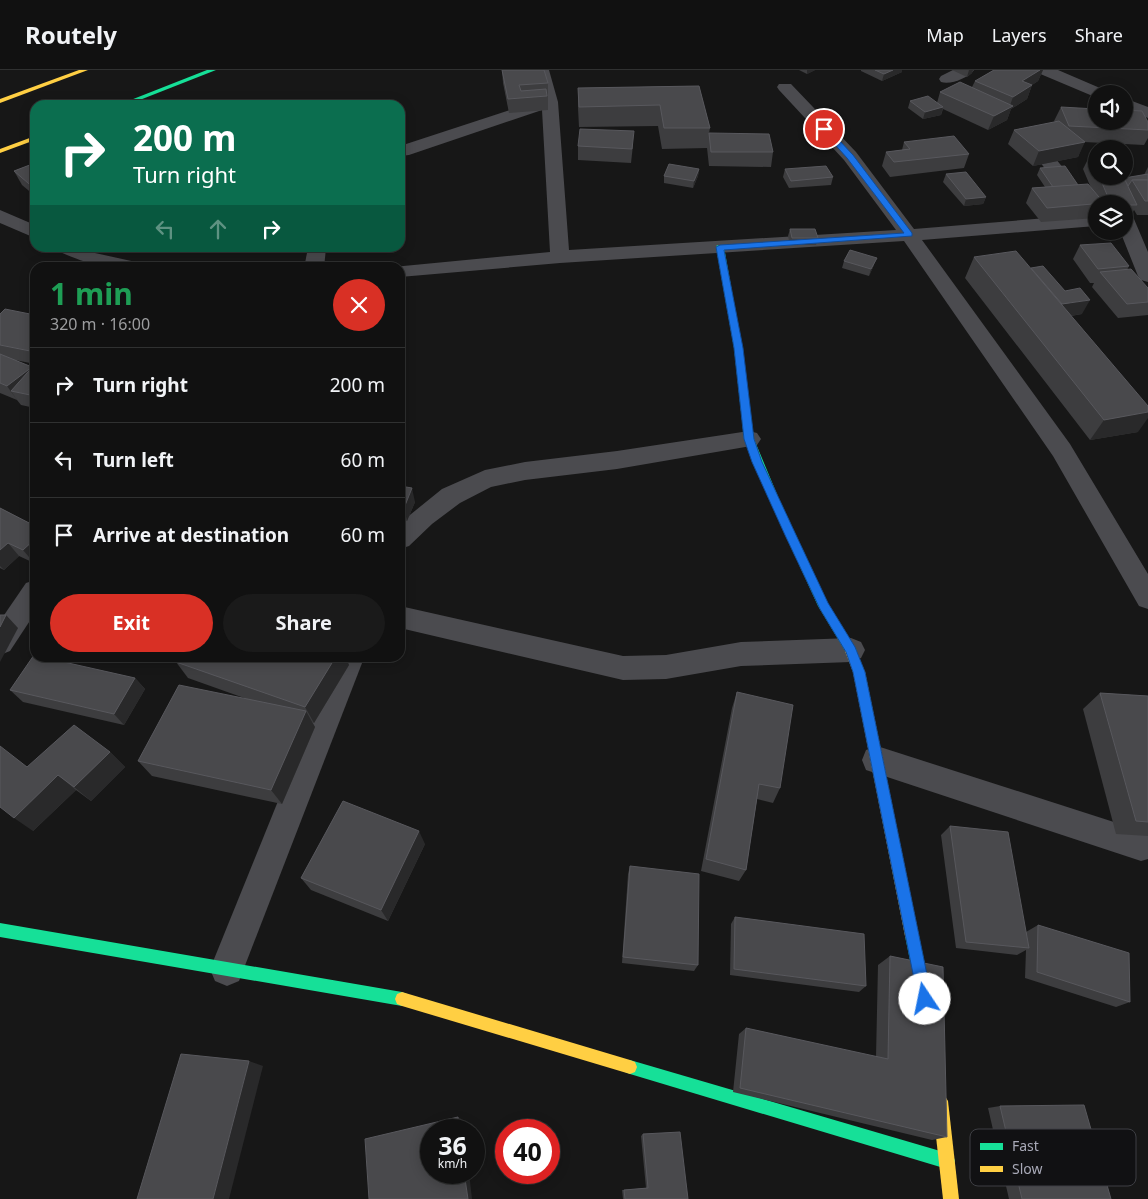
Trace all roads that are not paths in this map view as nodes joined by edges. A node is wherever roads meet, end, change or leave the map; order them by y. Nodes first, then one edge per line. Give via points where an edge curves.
1 (85, 70) edge
2 (213, 70) edge
3 (541, 70) edge
4 (966, 70) edge
5 (1044, 70) edge
6 (1070, 74) edge
7 (947, 79) dead end
8 (1088, 86) edge
9 (785, 87) dead end
10 (134, 100) edge
11 (0, 101) edge
12 (550, 102) junction
13 (1133, 107) edge
14 (1148, 113) edge
15 (30, 140) edge
16 (405, 150) edge
17 (0, 151) edge
18 (1049, 162) edge
19 (1088, 210) edge
20 (0, 216) edge
21 (1088, 221) edge
22 (1133, 228) edge
23 (30, 230) edge
24 (909, 235) junction
25 (720, 247) junction
26 (76, 252) edge
27 (560, 257) junction
28 (109, 262) edge
29 (405, 271) edge
30 (1148, 276) edge
31 (749, 439) junction
32 (405, 533) edge
33 (30, 598) edge
34 (1148, 598) edge
35 (405, 618) edge
36 (0, 643) edge
37 (851, 650) junction
38 (348, 662) edge
39 (877, 760) junction
40 (1141, 846) edge
41 (0, 930) edge
42 (227, 969) junction
43 (926, 1007) edge
44 (939, 1094) edge
45 (947, 1161) junction
46 (951, 1199) edge

1 - 11 main road
2 - 10 main road
3 - 12 street
4 - 7 street
5 - 6 street
6 - 8 street
9 - 24 street via 850,156
12 - 16 street
12 - 27 street
13 - 14 street
15 - 17 main road
18 - 19 street
20 - 23 street
21 - 24 street
22 - 30 street
24 - 25 street
24 - 34 street via 1062,450
25 - 27 street
25 - 31 main road via 738,348
26 - 28 street
27 - 29 street
31 - 32 street via 485,479 451,496
31 - 37 main road via 760,470 824,606
33 - 36 street
35 - 37 street via 623,668 666,667 741,654
37 - 39 main road via 859,672
38 - 42 street
39 - 40 street
39 - 43 main road
41 - 42 main road
42 - 45 main road via 400,998
44 - 45 main road
45 - 46 main road

